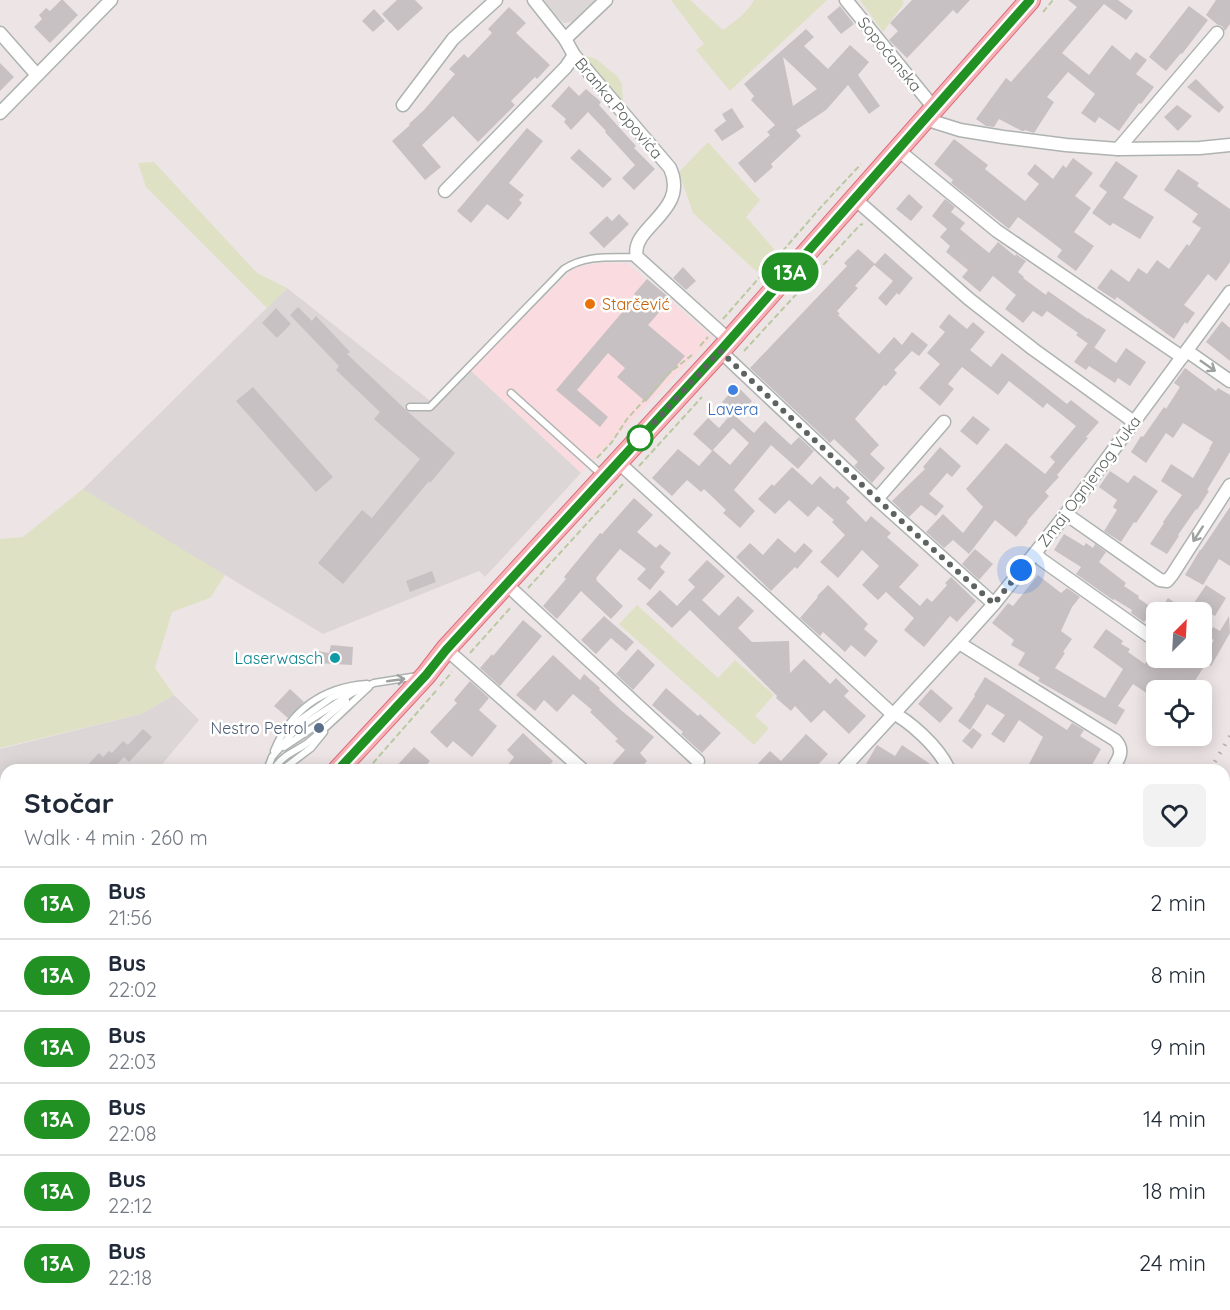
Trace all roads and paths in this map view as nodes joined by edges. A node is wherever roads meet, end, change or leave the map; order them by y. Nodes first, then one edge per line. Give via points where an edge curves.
1 (111, 0) edge
2 (496, 0) edge
3 (534, 0) edge
4 (606, 0) edge
5 (846, 0) edge
6 (1030, 0) edge
7 (0, 33) edge
8 (1216, 33) dead end
9 (565, 39) junction
10 (574, 55) junction
11 (37, 75) junction
12 (403, 105) dead end
13 (0, 113) edge
14 (929, 114) junction
15 (1230, 145) edge
16 (1118, 149) junction
17 (898, 150) junction
18 (862, 163) dead end
19 (445, 191) dead end
20 (854, 198) junction
21 (867, 220) dead end
22 (637, 257) junction
23 (1230, 292) edge
24 (724, 346) junction
25 (1184, 354) junction
26 (1230, 381) edge
27 (511, 393) dead end
28 (702, 398) dead end
29 (410, 407) dead end
30 (944, 422) dead end
31 (1134, 422) junction
32 (625, 469) junction
33 (597, 471) junction
34 (1230, 485) edge
35 (877, 499) junction
36 (1066, 514) junction
37 (1035, 553) junction
38 (513, 590) junction
39 (994, 604) junction
40 (1146, 634) edge
41 (959, 643) junction
42 (453, 656) junction
43 (426, 675) junction
44 (374, 683) junction
45 (895, 714) junction
46 (334, 720) junction
47 (272, 757) junction
48 (698, 761) dead end
49 (269, 764) edge
50 (278, 764) edge
51 (290, 764) edge
52 (344, 764) edge
53 (372, 764) edge
54 (576, 764) edge
55 (849, 764) edge
56 (946, 764) edge
57 (1115, 764) edge

1 - 11 street
2 - 12 street via 453,39
3 - 9 street, Branka Popovića
4 - 9 street
5 - 14 street, Sopoćanska
6 - 14 main road
7 - 11 street
8 - 16 street
9 - 10 street, Branka Popovića
10 - 19 street
10 - 22 street, Branka Popovića via 673,175 671,199 637,243
11 - 13 street
14 - 16 street via 960,130
14 - 17 main road
15 - 16 street
17 - 20 main road
17 - 25 street via 997,231
18 - 24 path via 822,206
20 - 24 main road
20 - 31 street via 969,299
21 - 24 path
22 - 24 street
22 - 29 lane via 603,257 573,263 430,407
23 - 25 street, Zmaj Ognjenog Vuka
24 - 32 main road
24 - 33 path via 694,353 668,374 627,419
24 - 35 street
25 -> 26 street
25 - 31 street, Zmaj Ognjenog Vuka
27 - 33 lane
28 - 32 path
30 - 35 street
31 - 36 street, Zmaj Ognjenog Vuka
32 - 33 main road
32 - 38 path
32 - 45 street
33 - 38 main road
34 -> 36 street via 1167,581 1160,580
35 - 39 street
36 - 37 street, Zmaj Ognjenog Vuka
37 - 39 street, Zmaj Ognjenog Vuka
37 - 40 street
38 - 42 main road
38 - 42 path
38 - 48 street
39 - 41 street, Zmaj Ognjenog Vuka
41 - 45 street, Zmaj Ognjenog Vuka
41 - 57 street via 1115,740 1121,754
42 - 43 main road
42 - 53 path
42 - 54 street
44 -> 43 lane
43 - 52 main road
44 - 46 lane
44 - 47 lane via 296,730
44 - 47 lane via 327,693 308,705 282,732
45 - 55 street, Zmaj Ognjenog Vuka
45 - 56 street via 936,749
46 - 50 lane
46 - 51 lane via 311,748
47 - 49 lane

